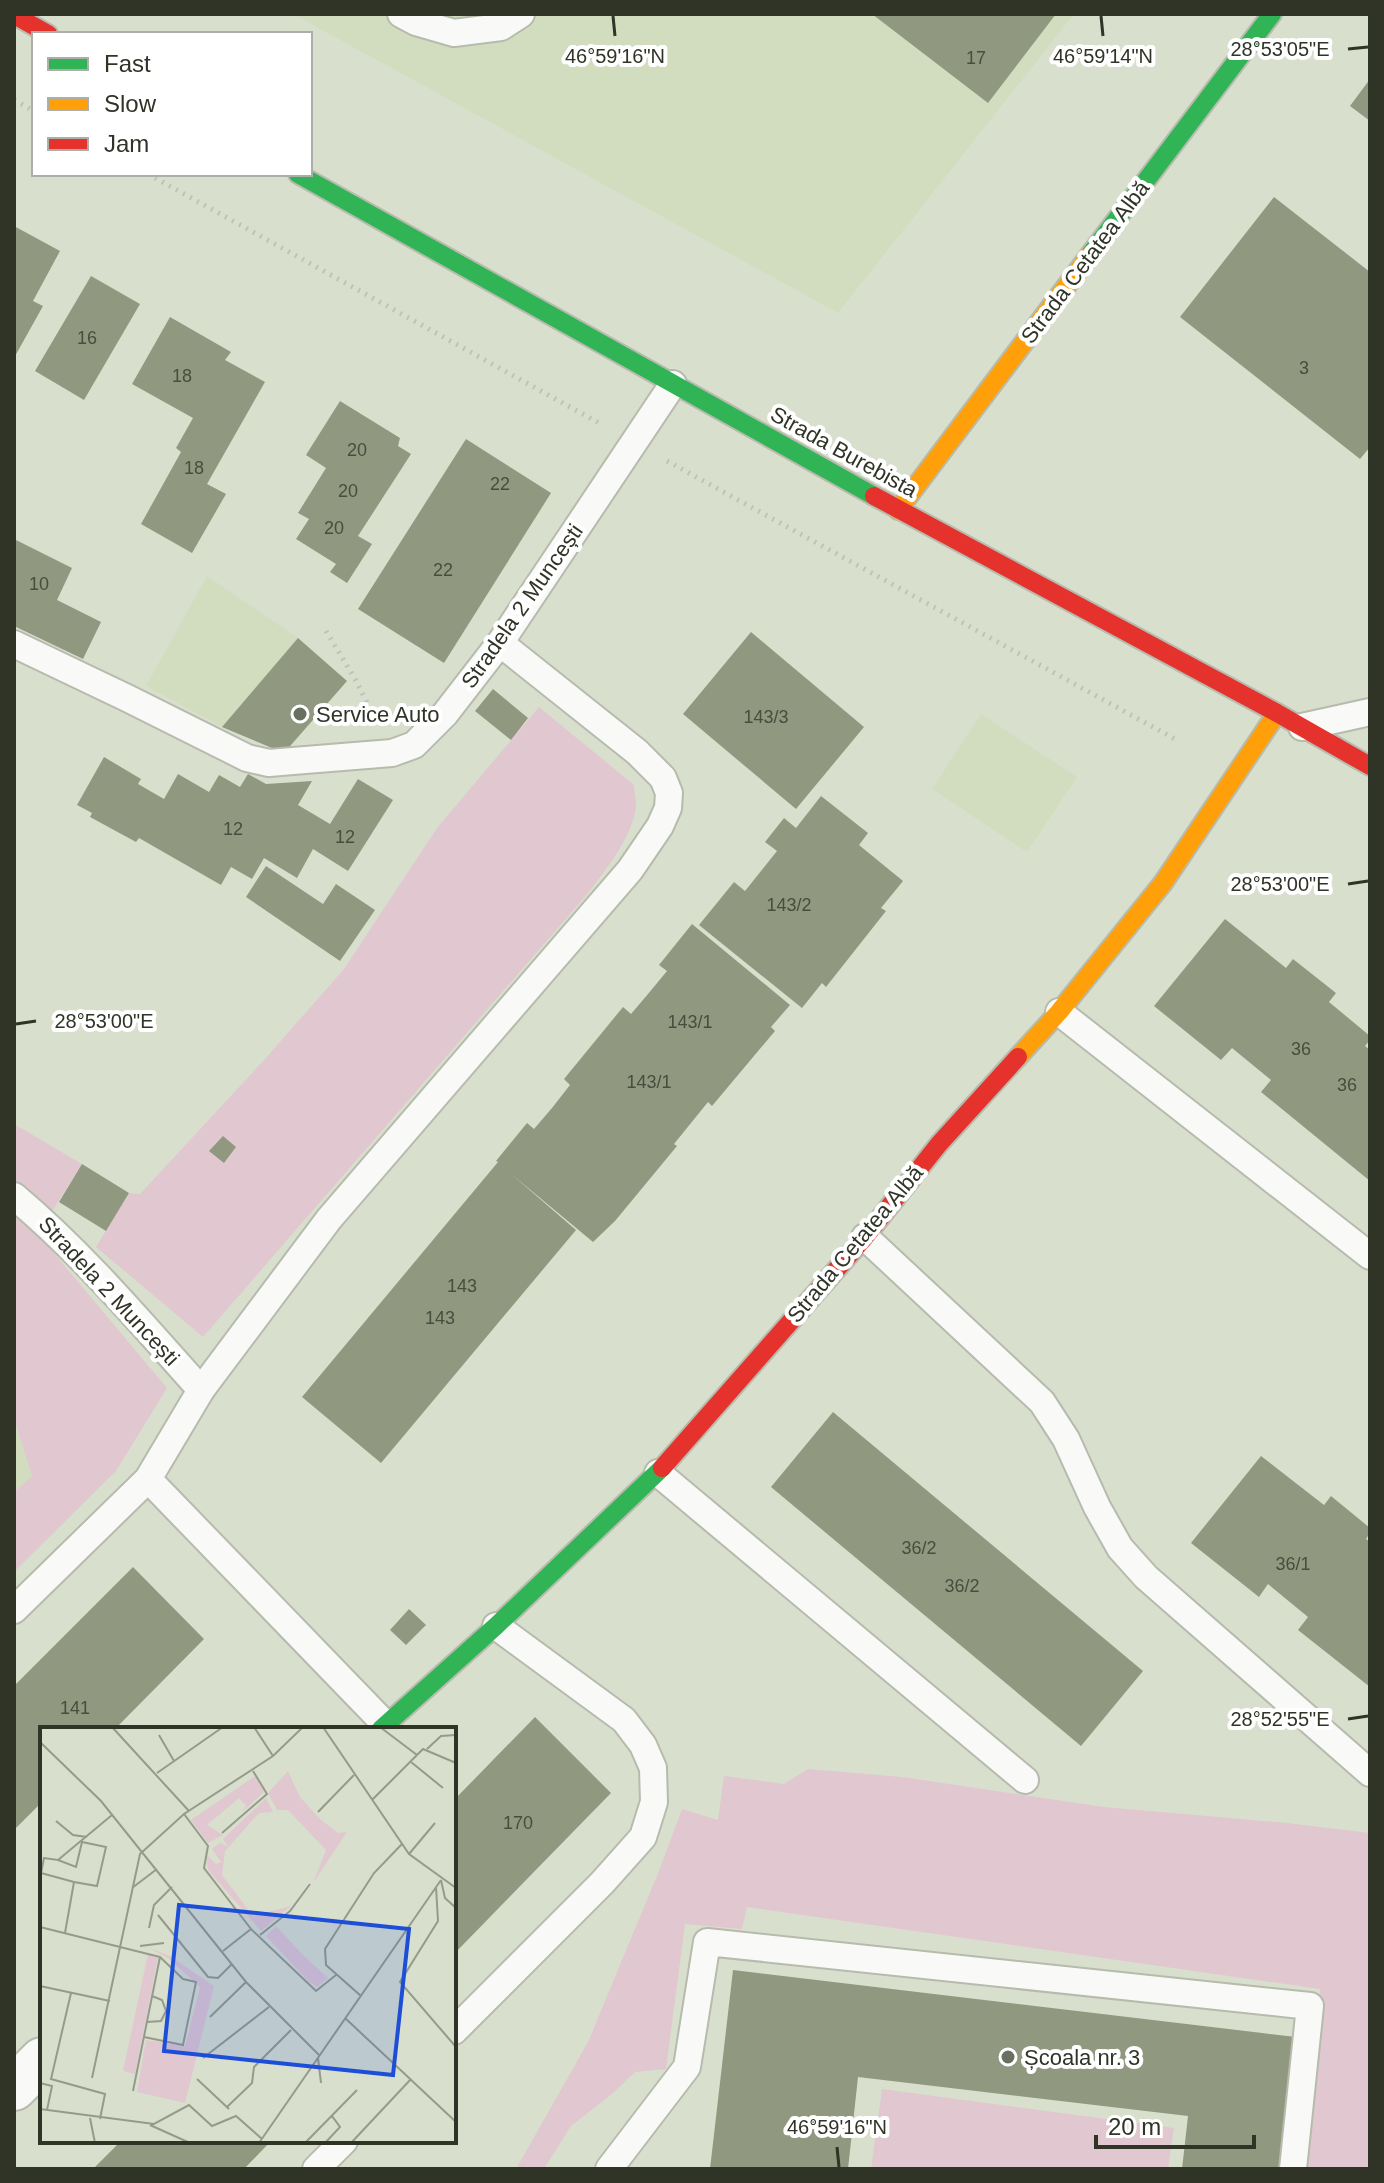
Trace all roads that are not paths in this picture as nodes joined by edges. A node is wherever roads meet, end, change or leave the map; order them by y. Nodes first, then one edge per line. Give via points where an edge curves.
1 (401, 14) edge
2 (521, 14) edge
3 (1272, 14) edge
4 (14, 15) edge
5 (44, 32) edge
6 (302, 176) edge
7 (673, 384) junction
8 (898, 510) junction
9 (500, 643) junction
10 (14, 644) edge
11 (1370, 712) edge
12 (1277, 713) junction
13 (1302, 727) junction
14 (1370, 766) edge
15 (1059, 1012) junction
16 (14, 1196) edge
17 (865, 1237) junction
18 (1370, 1256) edge
19 (201, 1390) junction
20 (658, 1473) junction
21 (148, 1479) junction
22 (14, 1610) edge
23 (496, 1626) junction
24 (383, 1727) edge
25 (1370, 1773) edge
26 (1025, 1780) dead end
27 (456, 2029) edge
28 (40, 2062) edge
29 (14, 2088) edge
30 (342, 2143) edge
31 (316, 2169) edge
32 (609, 2169) edge
33 (1293, 2169) edge

1 - 2 lane via 454,33 501,27
3 - 8 street, Strada Cetatea Albă
4 - 5 street
6 - 7 street, Strada Burebista
7 - 8 street, Strada Burebista
7 - 9 lane, Stradela 2 Muncești
8 - 12 street, Strada Burebista
9 - 10 lane, Stradela 2 Muncești via 414,745 392,753 269,763 247,758
9 - 19 lane via 637,752 663,778 668,808 630,870 329,1219
11 - 13 lane
12 - 13 street, Strada Burebista
12 - 15 street, Strada Cetatea Albă via 1163,883
13 - 14 street, Strada Burebista
15 - 17 street, Strada Cetatea Albă via 939,1144
15 - 18 lane
16 - 19 lane, Stradela 2 Muncești via 101,1279
17 - 20 street, Strada Cetatea Albă
17 - 25 lane via 1042,1402 1120,1548 1146,1577
19 - 21 lane
20 - 23 street, Strada Cetatea Albă
20 - 26 lane
21 - 22 lane
21 - 24 lane
23 - 24 street, Strada Cetatea Albă
23 - 27 lane via 624,1720 653,1768 654,1802 643,1837
28 - 29 street
30 - 31 lane
32 - 33 lane via 687,2067 707,1942 1310,2006

